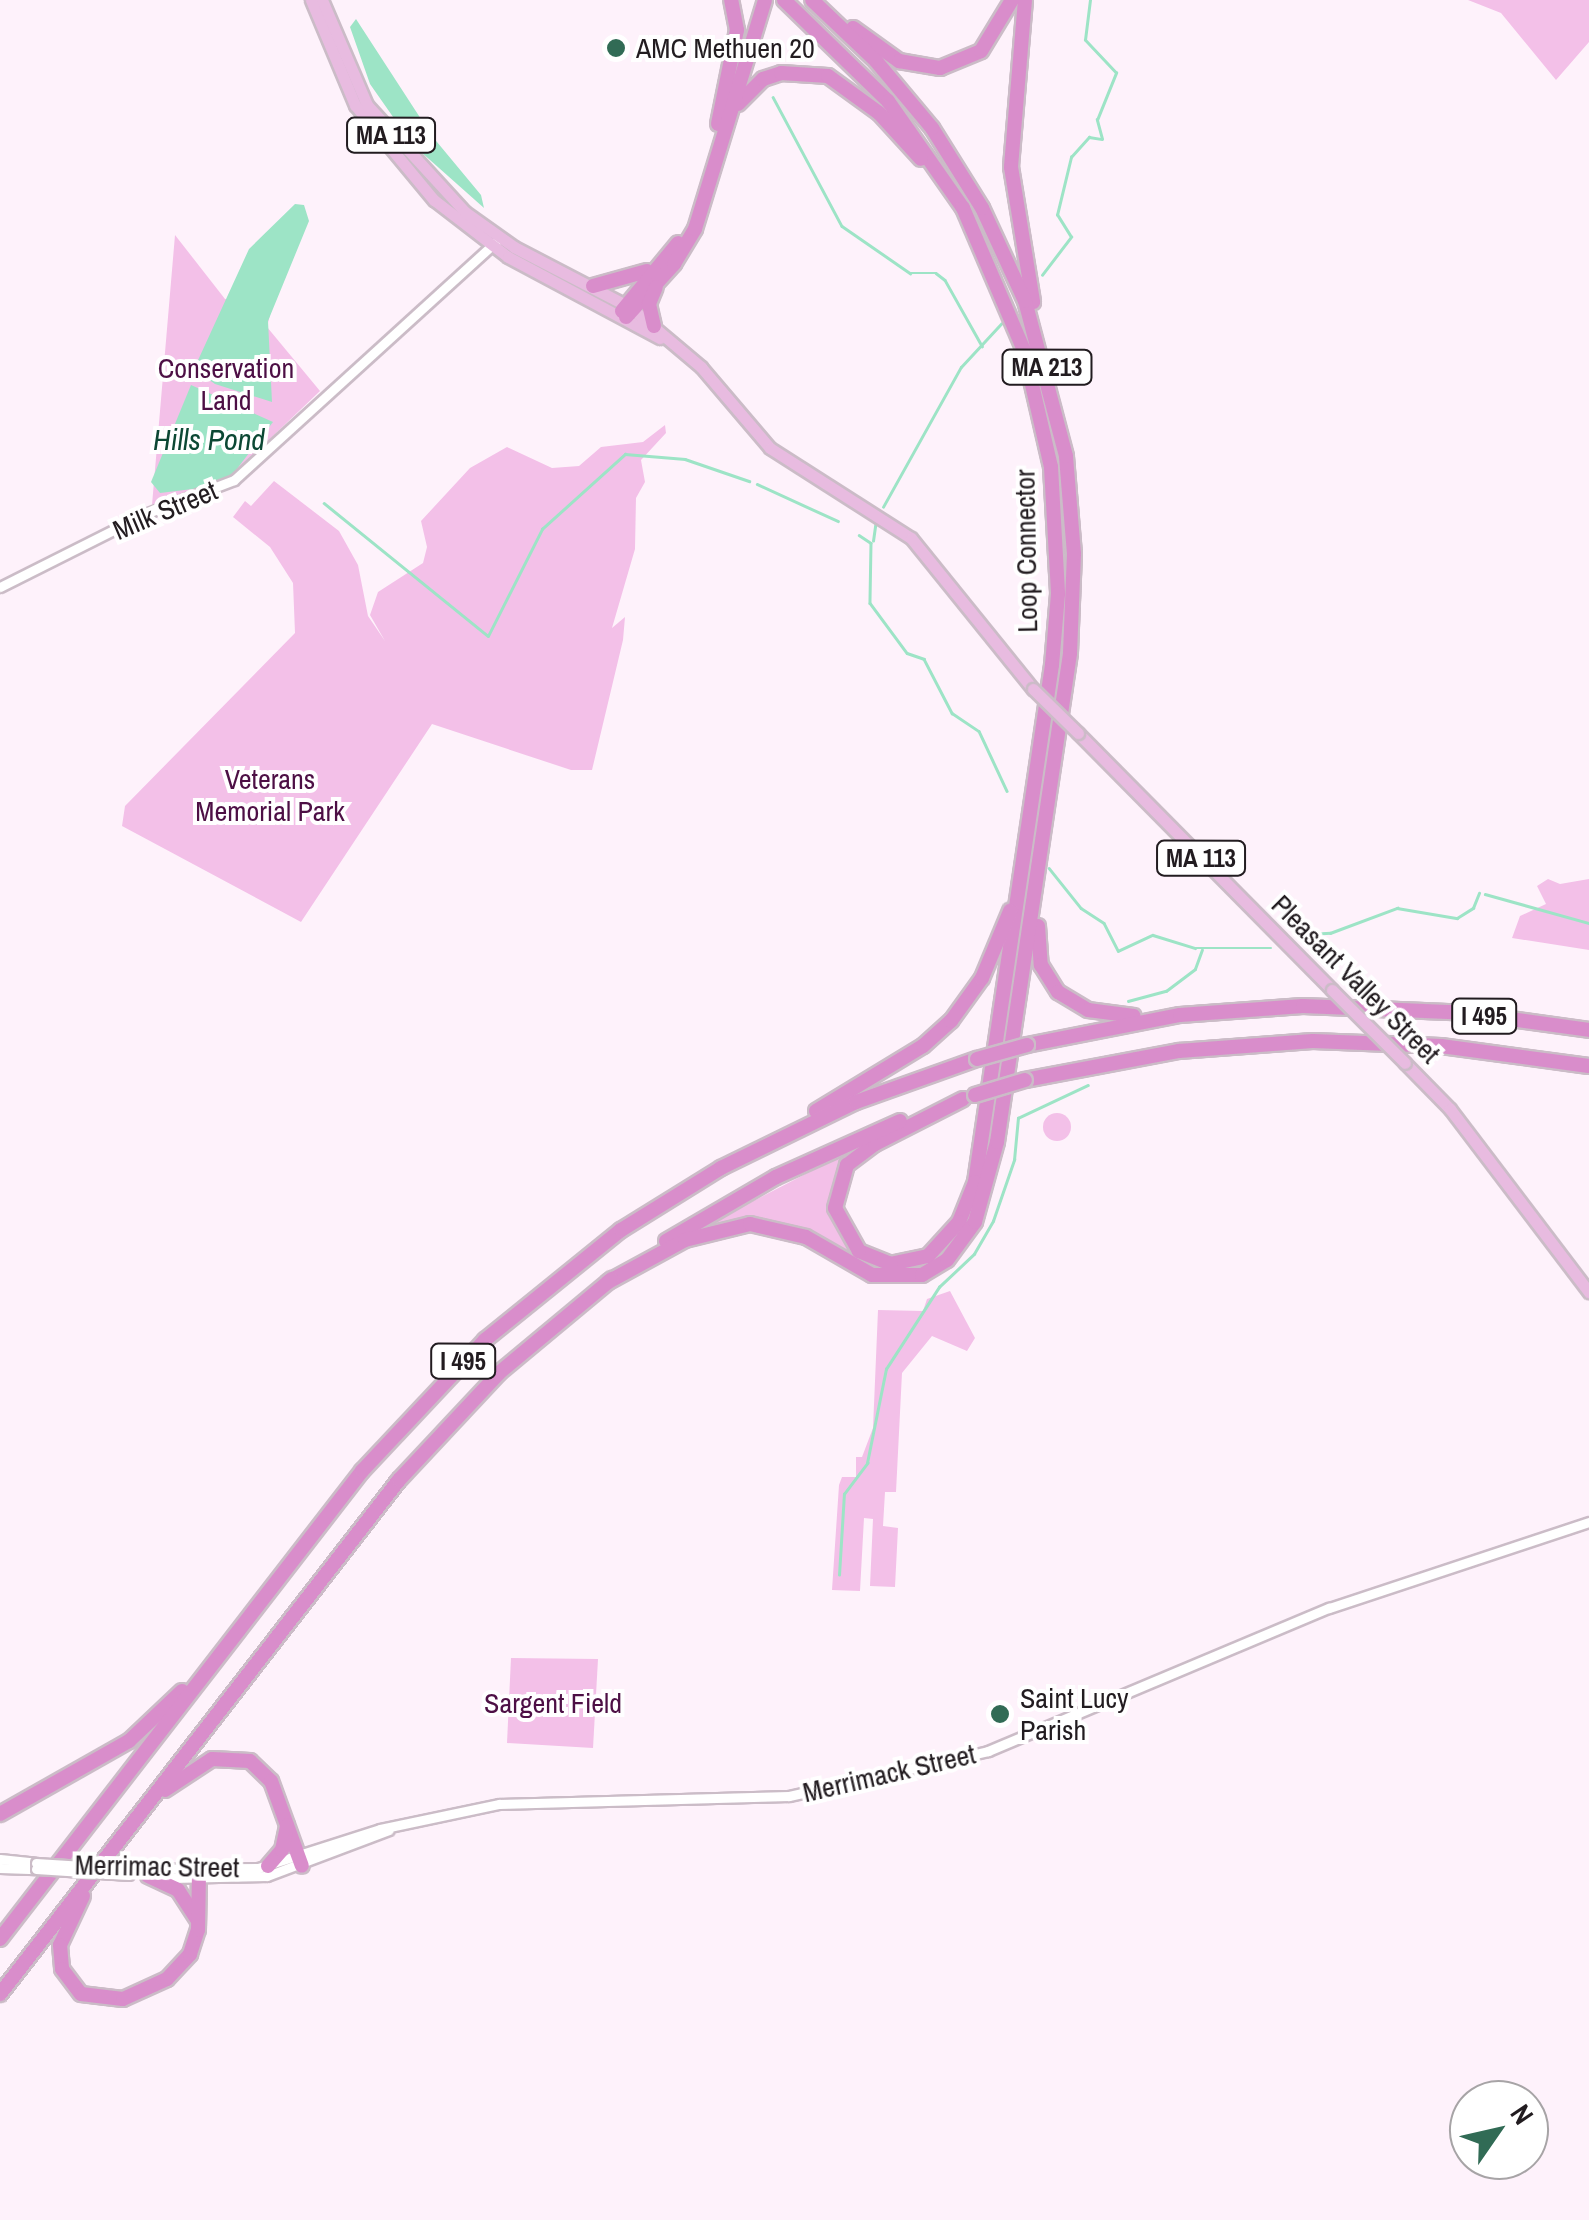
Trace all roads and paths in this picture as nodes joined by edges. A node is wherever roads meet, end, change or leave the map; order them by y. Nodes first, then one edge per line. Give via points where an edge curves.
1 (311, 0) edge
2 (322, 0) edge
3 (731, 0) edge
4 (757, 0) edge
5 (765, 0) edge
6 (784, 0) edge
7 (813, 0) edge
8 (1012, 0) edge
9 (1025, 0) edge
10 (724, 121) junction
11 (972, 227) junction
12 (494, 239) junction
13 (664, 260) junction
14 (658, 282) junction
15 (593, 286) junction
16 (626, 311) junction
17 (654, 326) junction
18 (682, 350) junction
19 (1048, 371) junction
20 (0, 587) edge
21 (1048, 806) junction
22 (1020, 882) junction
23 (1180, 1015) junction
24 (1589, 1030) edge
25 (1589, 1066) edge
26 (969, 1097) junction
27 (769, 1142) junction
28 (608, 1282) junction
29 (1589, 1292) edge
30 (1589, 1522) edge
31 (222, 1652) junction
32 (149, 1803) junction
33 (0, 1814) edge
34 (287, 1826) junction
35 (389, 1830) joint
36 (0, 1860) edge
37 (300, 1861) junction
38 (36, 1866) junction
39 (268, 1866) junction
40 (0, 1868) edge
41 (130, 1872) junction
42 (148, 1876) junction
43 (91, 1877) junction
44 (199, 1877) junction
45 (198, 1922) junction
46 (0, 1939) edge
47 (0, 1994) edge

1 - 12 main road, Pleasant Valley Street / MA 113 via 366,120 434,200
2 - 12 main road, Pleasant Valley Street / MA 113 via 355,85 375,116
3 - 10 highway via 737,30
4 - 10 highway
5 - 10 highway
6 - 11 highway, Loop Connector / MA 213 via 906,122
7 - 8 highway via 899,61 934,68 981,50
7 - 19 highway, Loop Connector / MA 213 via 876,61 962,174 1021,291
9 - 19 highway via 1014,211
10 - 11 highway via 751,88 781,72 841,81 906,141
10 - 13 highway via 686,230
10 - 14 highway via 694,229
11 - 22 highway, Loop Connector / MA 213 via 1024,350 1056,512 1052,665
12 - 15 main road, Pleasant Valley Street / MA 113
12 - 16 main road, Pleasant Valley Street / MA 113
12 - 20 main road, Milk Street via 234,480 146,514
13 - 15 highway via 634,278
13 - 16 highway
14 - 16 highway
14 - 17 highway via 649,304
15 - 16 main road, Pleasant Valley Street / MA 113
16 - 17 main road, Pleasant Valley Street / MA 113
16 - 18 main road, Pleasant Valley Street / MA 113
17 - 18 main road, Pleasant Valley Street / MA 113
18 - 29 main road, Pleasant Valley Street / MA 113, bridge via 769,447 886,519 930,555 1033,690 1450,1109
19 - 21 highway, Loop Connector / MA 213 via 1066,456 1074,554 1070,653
21 - 23 highway via 1037,932 1046,977 1068,1001 1098,1013
21 - 28 highway via 992,1174 976,1222 955,1252 922,1275 879,1277 798,1234 737,1226 684,1240
22 - 26 highway via 979,1165 965,1210 943,1243 914,1262 891,1264 859,1251 836,1218 837,1187 847,1166 875,1144
22 - 27 highway via 989,965 951,1021
23 - 24 highway, I 495 via 1378,1007
23 - 27 highway, I 495, bridge via 978,1059 856,1102
25 - 26 highway, I 495, bridge via 1441,1046 1290,1042 1179,1051
26 - 28 highway, I 495 via 790,1170
27 - 31 highway, I 495 via 622,1230 485,1340 362,1471
28 - 32 highway, I 495 via 514,1360 435,1438
30 - 35 main road, Merrimack Street via 1329,1608 990,1750 778,1798 499,1804
31 - 33 highway via 129,1741
31 - 46 highway, I 495
32 - 34 highway via 199,1766 232,1757 267,1776
32 - 43 highway, I 495
34 - 37 highway
34 - 39 highway via 282,1850
35 - 37 main road, Merrimac Street
36 - 38 main road, Merrimac Street
37 - 39 main road, Merrimac Street
37 - 44 main road, Merrimac Street
38 - 40 main road, Merrimac Street
38 - 41 main road, Merrimac Street, bridge
39 - 44 main road, Merrimac Street
41 - 42 main road, Merrimac Street
41 - 44 main road, Merrimac Street
42 - 44 main road, Merrimac Street
42 - 45 highway via 186,1896
43 - 45 highway via 59,1952 66,1976 82,1994 114,2000 157,1986 186,1960
43 - 47 highway, I 495
44 - 45 highway

